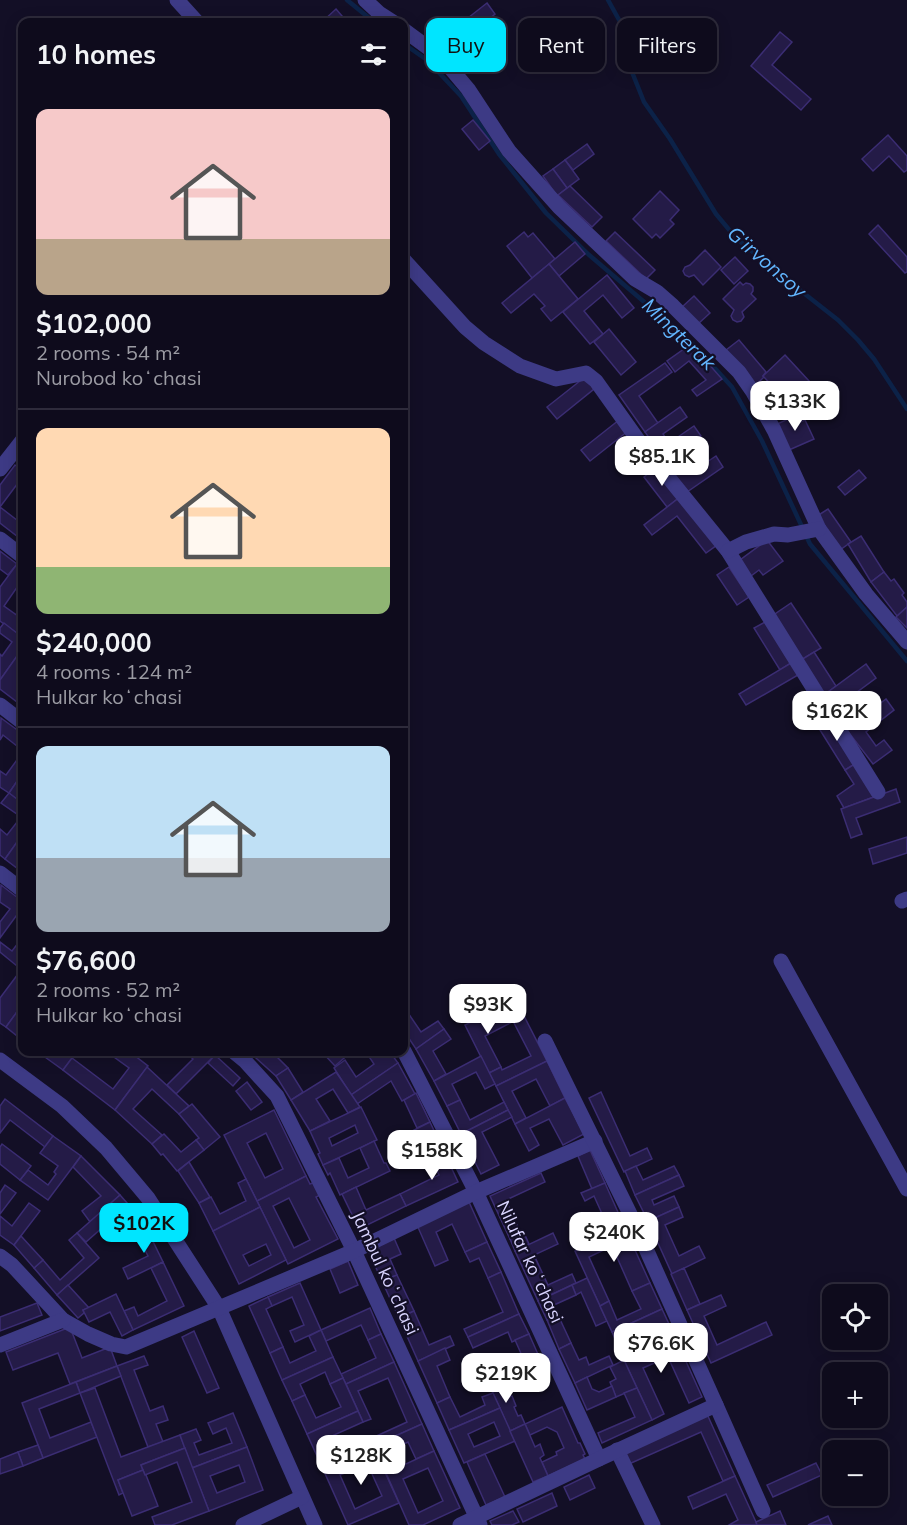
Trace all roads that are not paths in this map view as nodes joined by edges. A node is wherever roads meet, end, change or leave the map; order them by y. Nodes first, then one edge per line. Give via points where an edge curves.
1 (177, 0) edge
2 (365, 0) edge
3 (193, 18) edge
4 (387, 18) edge
5 (408, 33) edge
6 (408, 264) edge
7 (18, 446) edge
8 (0, 469) edge
9 (814, 531) junction
10 (0, 539) edge
11 (728, 550) junction
12 (18, 553) edge
13 (907, 642) edge
14 (0, 705) edge
15 (18, 719) edge
16 (878, 792) dead end
17 (0, 873) edge
18 (18, 887) edge
19 (781, 961) dead end
20 (545, 1041) dead end
21 (238, 1056) edge
22 (407, 1056) edge
23 (0, 1060) edge
24 (595, 1142) junction
25 (907, 1189) edge
26 (476, 1192) junction
27 (354, 1251) junction
28 (0, 1256) edge
29 (219, 1308) junction
30 (63, 1320) junction
31 (0, 1345) edge
32 (716, 1406) junction
33 (617, 1450) junction
34 (599, 1459) junction
35 (302, 1497) junction
36 (763, 1511) dead end
37 (478, 1521) edge
38 (243, 1525) edge
39 (315, 1525) edge
40 (460, 1525) edge
41 (653, 1525) edge

1 - 3 street
2 - 4 street
5 - 9 street via 442,58 468,89 509,152 559,207 635,279 673,306 739,372 774,430
6 - 11 street via 465,327 520,366 555,379 586,373 596,381 638,440
7 - 8 street
9 - 11 street via 774,534
9 - 13 street
10 - 12 street
11 - 16 street
14 - 15 street
17 - 18 street
19 - 25 street
20 - 24 street
21 - 27 street, Jambul koʻchasi via 276,1096
22 - 26 street, Nilufar koʻchasi
23 - 29 street via 62,1106 106,1148 148,1198
24 - 26 street
24 - 32 street
26 - 27 street
26 - 34 street, Nilufar koʻchasi
27 - 29 street
27 - 37 street, Jambul koʻchasi
28 - 30 street
29 - 30 street via 126,1347 111,1344
29 - 35 street
30 - 31 street
32 - 33 street
32 - 36 street
33 - 34 street
33 - 41 street
34 - 37 street
35 - 38 street
35 - 39 street
37 - 40 street

